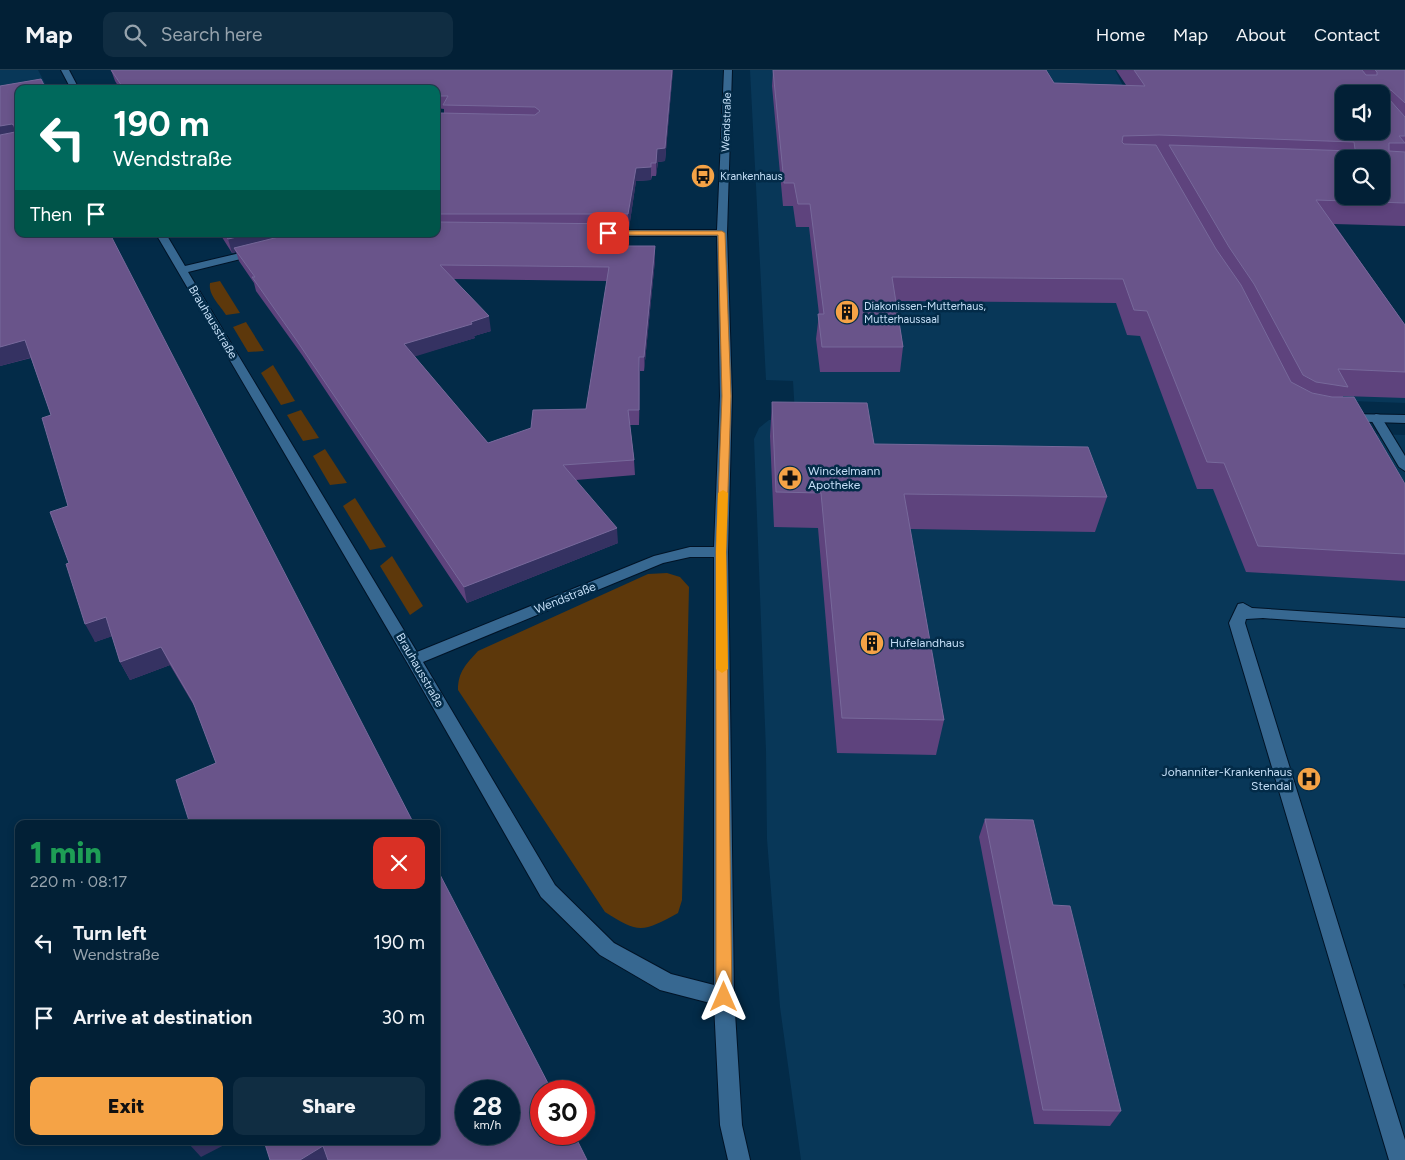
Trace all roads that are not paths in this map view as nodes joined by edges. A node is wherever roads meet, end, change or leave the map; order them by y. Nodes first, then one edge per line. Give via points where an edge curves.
1 (64, 70) edge
2 (728, 70) edge
3 (73, 85) edge
4 (594, 233) edge
5 (722, 233) junction
6 (163, 237) edge
7 (268, 249) edge
8 (182, 270) junction
9 (1336, 418) edge
10 (1376, 418) junction
11 (1405, 420) edge
12 (1405, 467) edge
13 (721, 552) junction
14 (1405, 623) edge
15 (414, 660) junction
16 (724, 997) junction
17 (739, 1160) edge
18 (1400, 1160) edge

1 - 3 street
2 - 5 street, Wendstraße
4 - 5 street
5 - 13 street, Wendstraße via 726,396
6 - 8 street, Brauhausstraße
7 - 8 street, Brauhausstraße
8 - 15 street, Brauhausstraße
9 - 10 street
10 - 11 street
10 - 12 street
13 - 15 street, Wendstraße via 690,552 659,559
13 - 16 street, Wendstraße
14 - 18 street via 1249,614 1243,608 1237,623
15 - 16 street, Brauhausstraße via 548,891 607,949 667,983
16 - 17 street, Wendstraße via 731,1125

